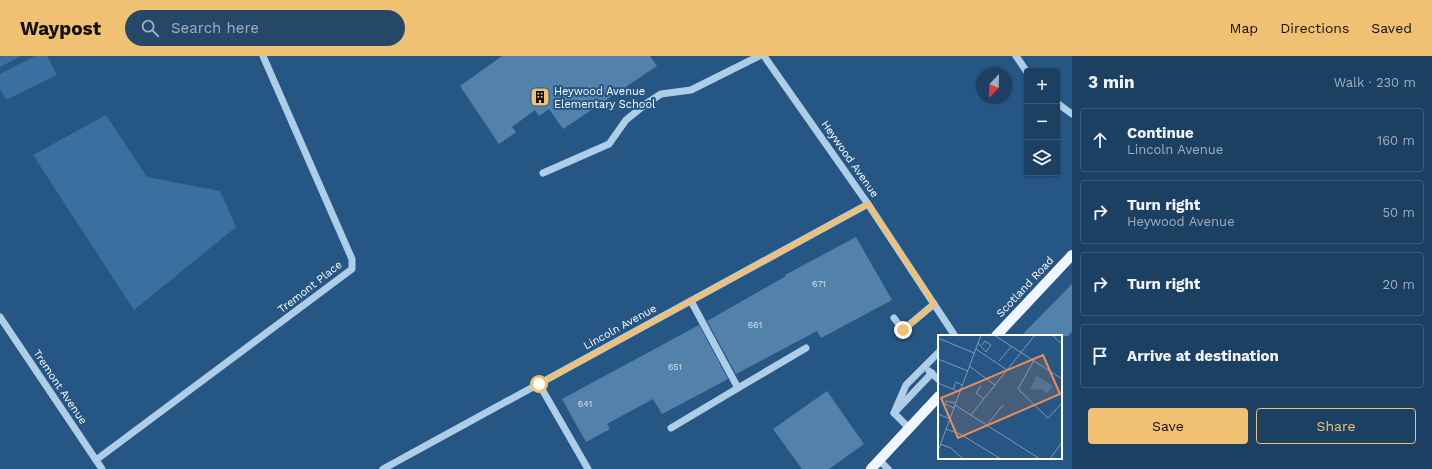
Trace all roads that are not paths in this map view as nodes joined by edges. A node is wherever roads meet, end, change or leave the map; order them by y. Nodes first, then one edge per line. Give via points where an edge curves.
1 (263, 56) edge
2 (759, 56) edge
3 (764, 56) edge
4 (1016, 56) edge
5 (1024, 68) edge
6 (1058, 104) edge
7 (1072, 114) edge
8 (543, 173) dead end
9 (868, 204) junction
10 (1072, 255) edge
11 (691, 301) junction
12 (934, 304) junction
13 (0, 317) edge
14 (894, 318) dead end
15 (954, 335) edge
16 (997, 335) edge
17 (806, 348) dead end
18 (938, 353) edge
19 (925, 366) junction
20 (932, 374) junction
21 (938, 379) edge
22 (539, 384) junction
23 (738, 388) junction
24 (938, 397) edge
25 (894, 413) junction
26 (671, 428) dead end
27 (910, 428) junction
28 (96, 460) junction
29 (879, 460) junction
30 (102, 469) edge
31 (383, 469) edge
32 (588, 469) edge
33 (871, 469) edge
34 (888, 469) edge

1 - 28 street, Tremont Place via 352,259 352,269
2 - 8 street via 691,90 661,94 626,120 609,144
3 - 9 street, Heywood Avenue
4 - 5 street
6 - 7 street
9 - 11 street, Lincoln Avenue
9 - 12 street, Heywood Avenue
10 - 16 main road, Scotland Road
11 - 22 street, Lincoln Avenue
11 - 23 street
12 - 14 street via 903,330
12 - 15 street, Heywood Avenue
13 - 28 street, Tremont Avenue
17 - 23 street
18 - 19 street
19 - 20 street
19 - 25 street via 906,384
20 - 21 street
20 - 25 street
22 - 31 street, Lincoln Avenue
22 - 32 street
23 - 26 street
24 - 27 main road
25 - 27 street
27 - 29 main road
28 - 30 street, Tremont Avenue
29 - 33 main road
29 - 34 street

